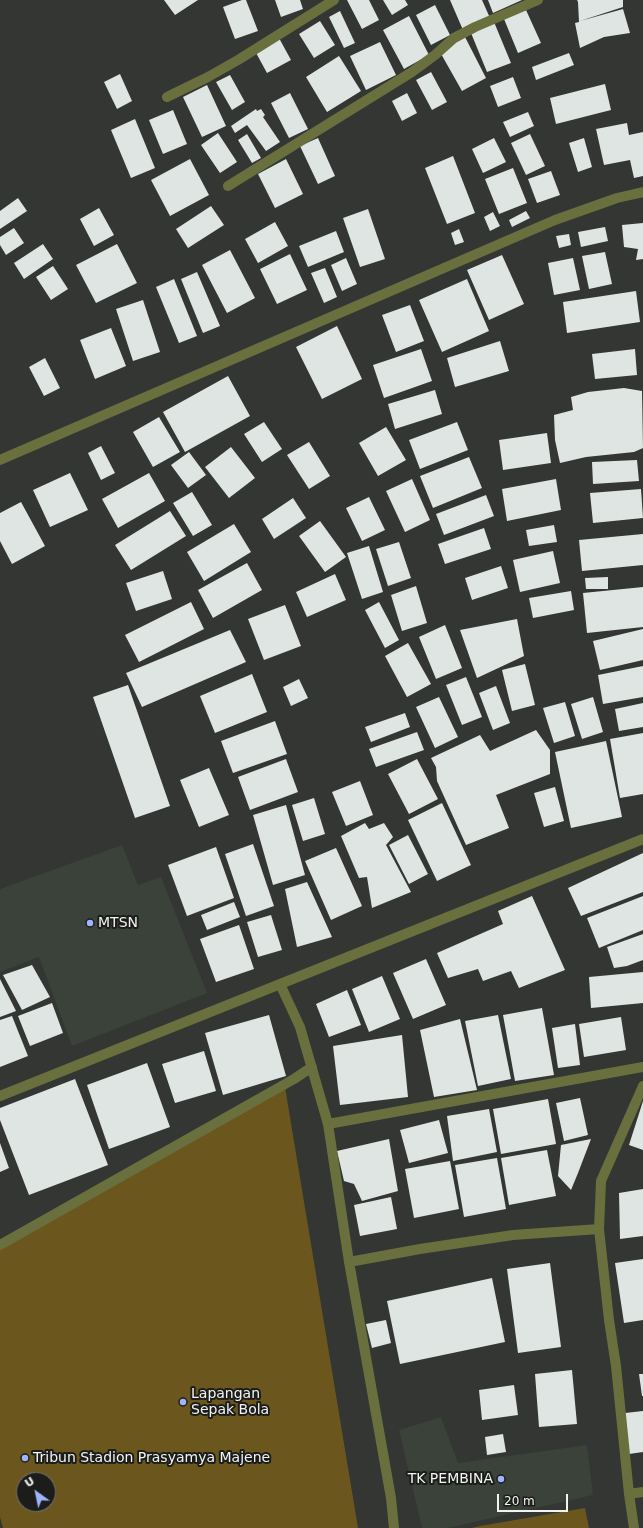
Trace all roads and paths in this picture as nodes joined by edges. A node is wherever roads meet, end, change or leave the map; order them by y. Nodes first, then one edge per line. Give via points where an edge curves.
1 (334, 0) edge
2 (534, 1) edge
3 (167, 97) dead end
4 (228, 186) dead end
5 (643, 192) edge
6 (0, 460) edge
7 (643, 839) edge
8 (280, 984) junction
9 (312, 1067) junction
10 (643, 1067) edge
11 (643, 1086) edge
12 (0, 1096) edge
13 (328, 1124) junction
14 (599, 1229) junction
15 (0, 1245) edge
16 (349, 1262) junction
17 (643, 1492) edge
18 (629, 1494) junction
19 (394, 1528) edge
20 (634, 1528) edge

1 - 3 street via 238,60
2 - 4 street via 454,38 412,72
5 - 6 street via 616,198 555,220
7 - 8 street
8 - 9 street via 300,1027
8 - 12 street
9 - 13 street
9 - 15 street
10 - 13 street
11 - 14 street via 601,1181
13 - 16 street
14 - 16 street via 513,1235
14 - 18 street
16 - 19 street via 391,1498
17 - 18 street
18 - 20 street

